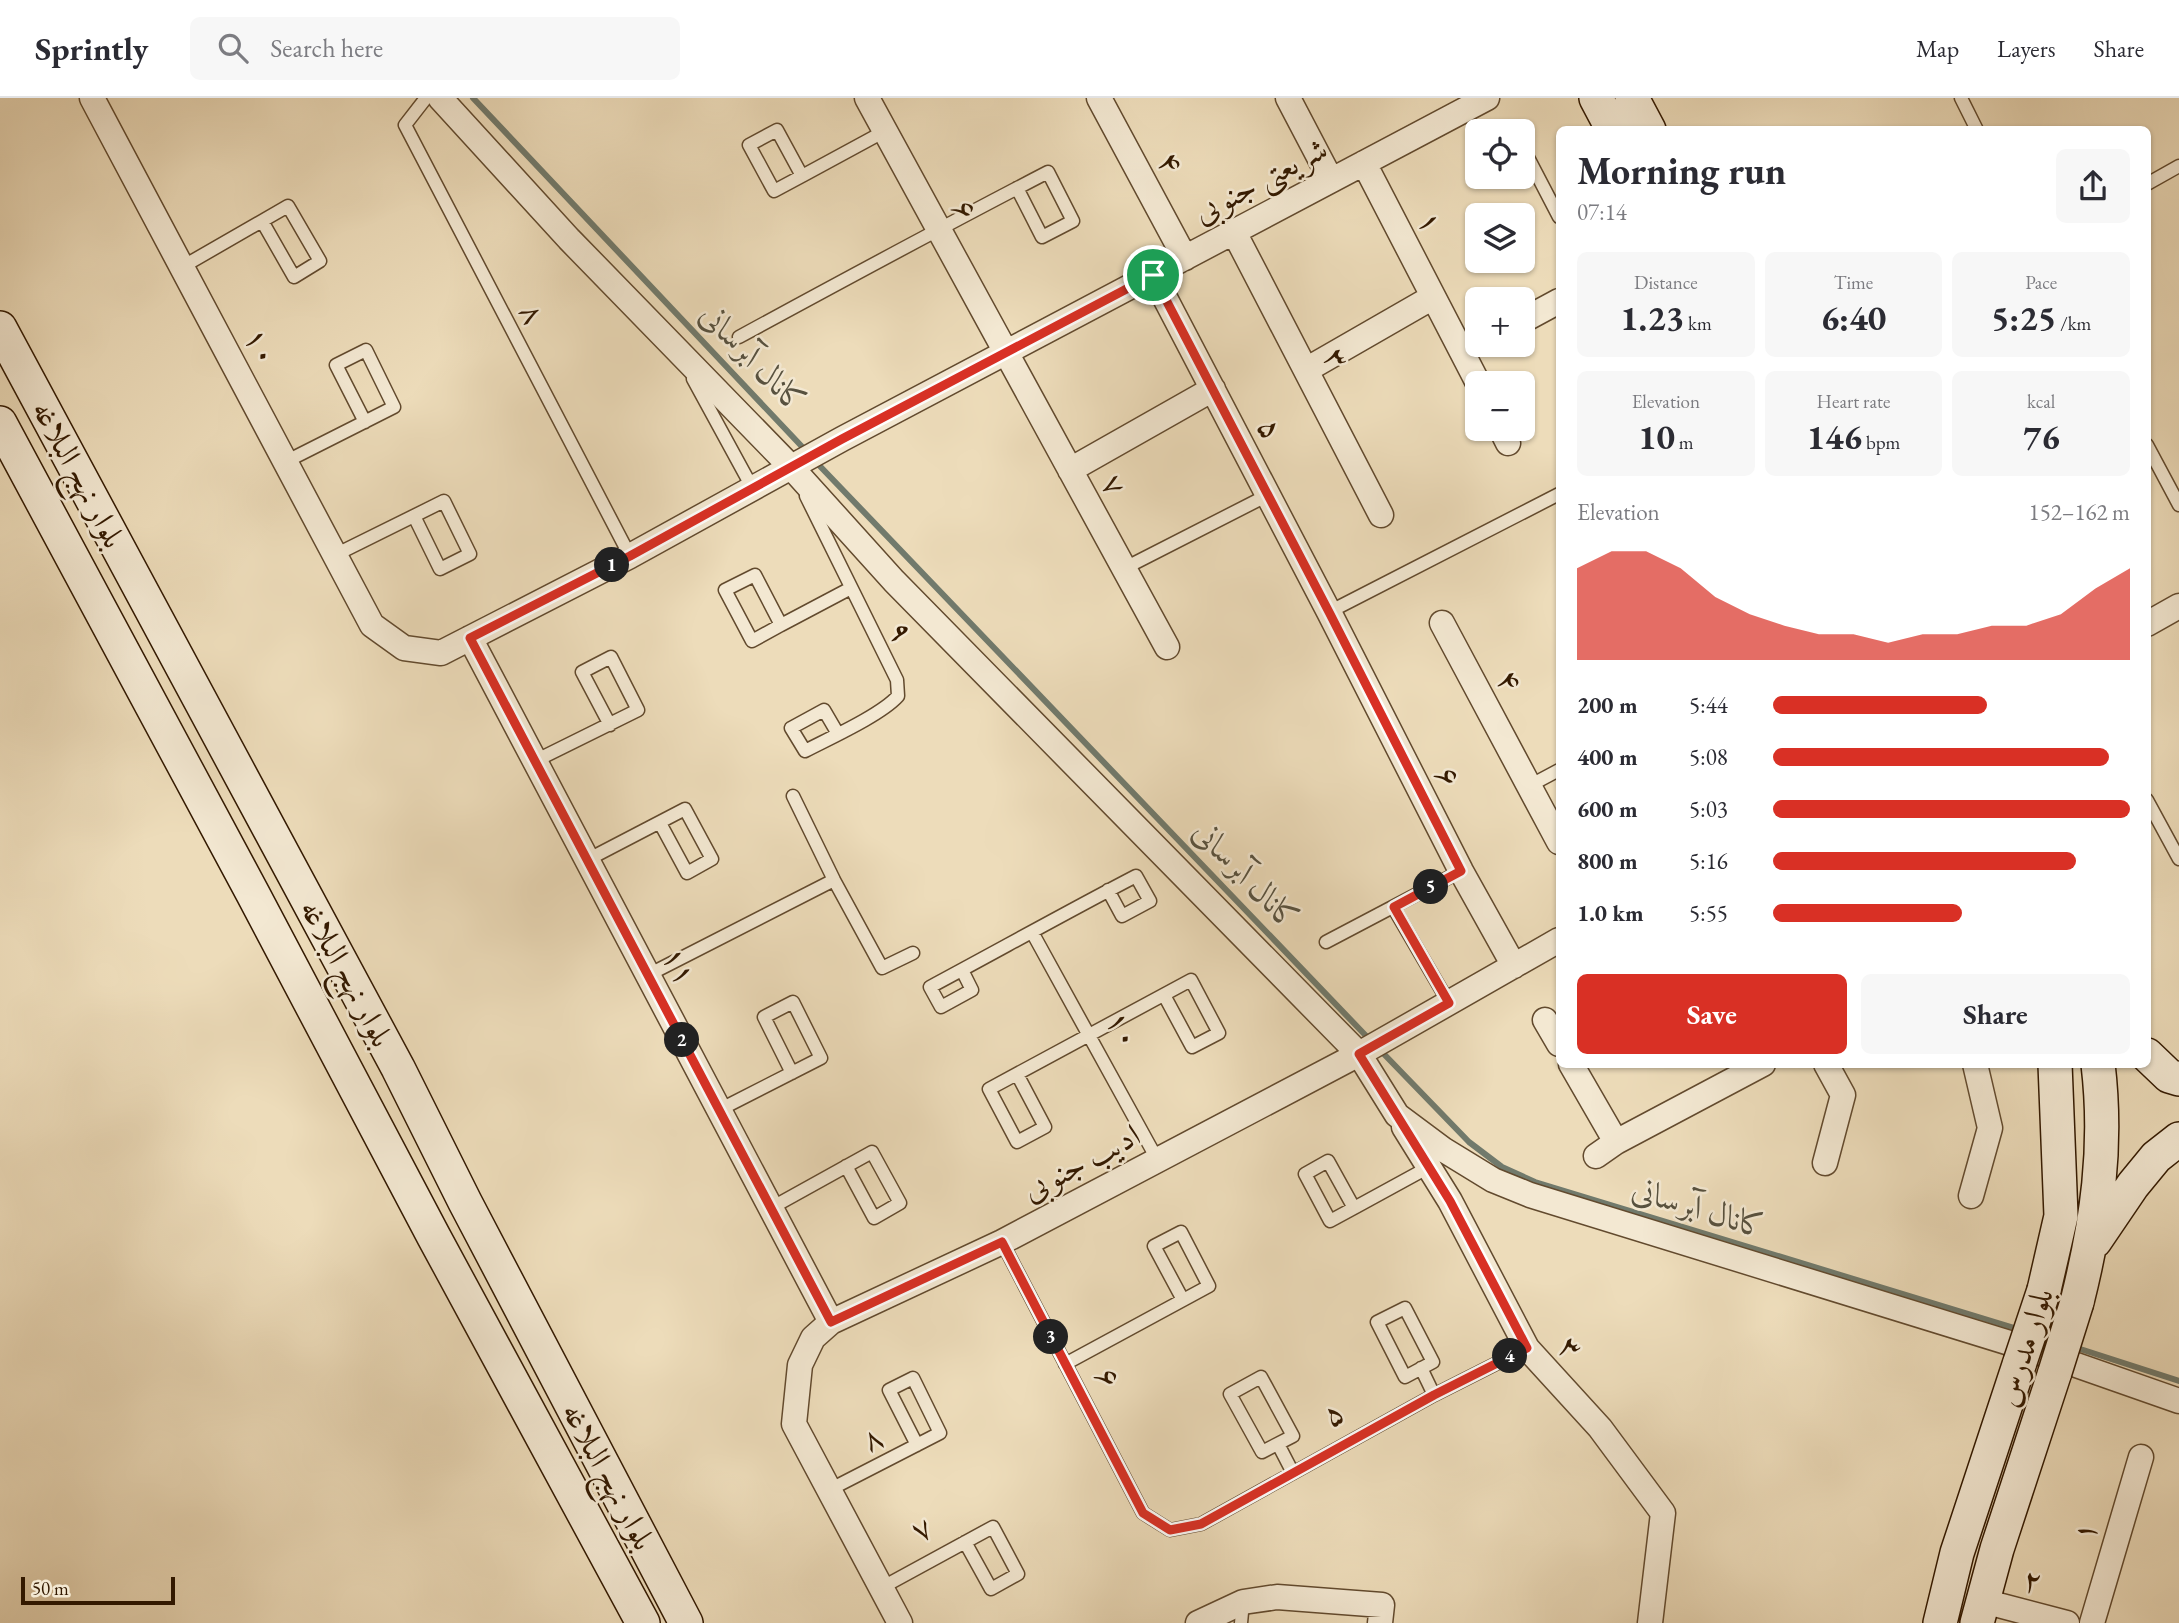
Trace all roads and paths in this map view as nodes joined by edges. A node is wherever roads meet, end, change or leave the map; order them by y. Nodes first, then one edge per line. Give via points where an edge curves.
1 (92, 98) edge
2 (426, 98) edge
3 (440, 98) edge
4 (867, 98) edge
5 (1100, 98) edge
6 (1288, 98) edge
7 (1487, 98) edge
8 (1596, 98) edge
9 (1632, 98) edge
10 (1961, 98) edge
11 (1611, 126) edge
12 (1647, 126) edge
13 (1975, 126) edge
14 (885, 131) junction
15 (1364, 163) junction
16 (2179, 166) edge
17 (1535, 171) edge
18 (802, 176) junction
19 (1331, 180) junction
20 (2151, 182) edge
21 (1017, 188) junction
22 (1556, 211) edge
23 (262, 221) junction
24 (939, 229) junction
25 (1234, 232) junction
26 (1185, 258) junction
27 (182, 267) junction
28 (1153, 275) junction
29 (1433, 297) junction
30 (1556, 303) edge
31 (1535, 314) edge
32 (0, 327) edge
33 (739, 337) dead end
34 (1465, 342) edge
35 (1006, 352) junction
36 (679, 353) junction
37 (1306, 370) junction
38 (1213, 389) junction
39 (365, 422) junction
40 (0, 423) edge
41 (2151, 452) edge
42 (285, 461) junction
43 (792, 468) junction
44 (1070, 470) junction
45 (753, 489) junction
46 (1268, 495) junction
47 (1556, 496) edge
48 (2179, 505) edge
49 (1381, 515) dead end
50 (414, 516) junction
51 (335, 555) junction
52 (630, 556) junction
53 (1124, 569) junction
54 (851, 588) junction
55 (2179, 606) edge
56 (1329, 612) junction
57 (2151, 622) edge
58 (1442, 623) dead end
59 (372, 625) joint
60 (781, 625) junction
61 (470, 638) junction
62 (1167, 647) dead end
63 (610, 725) junction
64 (838, 734) junction
65 (535, 761) junction
66 (1556, 772) edge
67 (1529, 786) junction
68 (793, 796) dead end
69 (2151, 807) edge
70 (660, 823) junction
71 (1556, 836) edge
72 (2179, 859) edge
73 (587, 860) junction
74 (1461, 871) junction
75 (834, 880) junction
76 (1108, 891) dead end
77 (1394, 907) junction
78 (1032, 932) junction
79 (1326, 942) dead end
80 (1556, 942) edge
81 (913, 953) dead end
82 (1514, 966) junction
83 (962, 970) dead end
84 (648, 975) junction
85 (1164, 995) junction
86 (1449, 1003) junction
87 (1545, 1020) dead end
88 (1090, 1036) junction
89 (1556, 1039) edge
90 (1359, 1054) junction
91 (2151, 1059) edge
92 (1573, 1068) edge
93 (1747, 1068) edge
94 (1828, 1068) edge
95 (1976, 1068) edge
96 (2055, 1068) edge
97 (2098, 1068) edge
98 (792, 1073) junction
99 (1017, 1074) junction
100 (2179, 1079) edge
101 (719, 1110) junction
102 (1396, 1115) junction
103 (2179, 1139) edge
104 (1157, 1159) junction
105 (1825, 1163) dead end
106 (846, 1166) junction
107 (1429, 1167) junction
108 (1971, 1196) dead end
109 (771, 1208) junction
110 (1354, 1208) junction
111 (1002, 1242) junction
112 (2091, 1246) junction
113 (1183, 1300) junction
114 (831, 1322) junction
115 (1527, 1348) junction
116 (1065, 1364) junction
117 (1421, 1368) junction
118 (1434, 1395) junction
119 (2179, 1401) edge
120 (1278, 1444) junction
121 (917, 1445) junction
122 (2141, 1457) dead end
123 (1293, 1473) junction
124 (828, 1490) junction
125 (1170, 1530) joint
126 (965, 1542) junction
127 (881, 1588) junction
128 (1980, 1612) edge
129 (1242, 1613) edge
130 (1381, 1614) edge
131 (643, 1623) edge
132 (686, 1623) edge
133 (900, 1623) edge
134 (1198, 1623) edge
135 (1650, 1623) edge
136 (1940, 1623) edge
137 (2067, 1623) edge
138 (2092, 1623) edge

1 - 27 street, ۱۰
2 - 52 lane, ۸ via 405,125
3 - 36 street, ۳
4 - 14 street, ۶
5 - 26 street, ۴
6 - 19 street
7 - 15 street, شریعتی جنوبی
8 - 11 main road
9 - 12 main road
10 - 13 lane
14 - 18 lane
14 - 24 street, ۶
15 - 19 street, شریعتی جنوبی
15 - 29 street, ۱
16 - 20 lane
17 - 22 lane
18 - 18 lane via 778,130 749,145 774,191
19 - 25 street, شریعتی جنوبی
21 - 21 lane via 1042,237 1073,221 1048,172
21 - 24 lane
23 - 23 lane via 288,206 320,261 293,277
23 - 27 lane
24 - 33 lane
24 - 35 street, ۶
25 - 26 street, شریعتی جنوبی
25 - 37 street, ۳
26 - 28 street, شریعتی جنوبی
27 - 42 street, ۱۰
28 - 35 street, شریعتی جنوبی
28 - 38 street, ۵
29 - 34 street, ۱
29 - 37 street
30 - 31 street
32 - 132 main road, بلوار نهج البلاغه via 398,1068
35 - 43 street, شریعتی جنوبی
35 - 44 street, ۷
36 - 43 street, ۳
36 - 45 lane
37 - 49 street, ۳
38 - 44 street
38 - 46 street, ۵
39 - 39 lane via 394,407 366,350 336,365
39 - 42 lane
40 - 131 main road, بلوار نهج البلاغه
41 - 48 lane
42 - 51 street, ۱۰
43 - 45 street, شریعتی جنوبی
43 - 54 lane, ۹
43 - 90 street, ۳ via 894,581
44 - 53 street, ۷
45 - 52 street, شریعتی جنوبی
46 - 53 lane
46 - 56 street, ۵
47 - 56 lane
50 - 50 lane via 444,501 470,554 440,569
50 - 51 lane
51 - 59 street, ۱۰
52 - 61 street, شریعتی جنوبی
53 - 62 street, ۷
54 - 60 lane
54 - 64 lane, ۹ via 897,680 898,696
55 - 57 street
56 - 74 street, ۶
58 - 67 street, ۴
59 - 61 street, شریعتی جنوبی via 404,648 441,653
60 - 60 lane via 755,575 725,590 752,641
61 - 65 street, ۱۱
63 - 63 lane via 638,710 611,657 582,672
63 - 65 lane
64 - 64 lane, ۹ via 805,751 791,728 824,710
65 - 73 street, ۱۱
66 - 67 lane
67 - 71 street, ۴
68 - 75 lane
69 - 72 lane
70 - 70 lane via 685,809 712,859 687,873
70 - 73 lane
73 - 84 street, ۱۱
74 - 77 lane
74 - 82 street, ۶
75 - 81 lane via 882,968
75 - 84 lane
76 - 78 lane
77 - 79 lane
77 - 86 lane
78 - 83 lane
78 - 88 lane, ۱۰
80 - 82 street
82 - 86 street
84 - 101 street, ۱۱
85 - 85 lane via 1192,1048 1219,1033 1191,980
85 - 88 lane
86 - 90 street, ادیب جنوبی
87 - 89 street
88 - 99 lane
88 - 104 lane, ۱۰
90 - 102 street, ۳
90 - 104 street, ادیب جنوبی
91 - 100 main road
92 - 93 street via 1606,1149
94 - 105 street via 1843,1095
95 - 108 street via 1990,1128
96 - 136 main road, بلوار مدرس, bridge via 2061,1216 2044,1290 1957,1553
97 - 112 main road, بلوار مدرس via 2102,1154
98 - 98 lane via 821,1058 793,1002 764,1017
98 - 101 lane
99 - 99 lane via 1045,1127 1017,1142 989,1089
101 - 109 street, ۱۱
102 - 107 street, ۳
102 - 119 street via 1493,1180 1530,1195 2042,1353
103 - 112 main road via 2156,1157
104 - 111 street, ادیب جنوبی
106 - 106 lane via 872,1152 900,1203 874,1218
106 - 109 lane
107 - 110 lane
107 - 115 street, ۳
109 - 114 street, ۱۱
110 - 110 lane via 1328,1161 1305,1174 1331,1221
111 - 114 street, ادیب جنوبی
111 - 116 lane, ۶
112 - 128 main road, بلوار مدرس, bridge
113 - 113 lane via 1209,1286 1181,1232 1154,1246
113 - 116 lane
114 - 124 street via 813,1338 800,1365 794,1424
115 - 118 lane, ۵
115 - 135 street, ۳ via 1600,1428 1663,1513
116 - 125 lane, ۶ via 1143,1513
117 - 117 lane via 1433,1362 1405,1308 1377,1322 1405,1377
117 - 118 lane
118 - 123 lane, ۵
120 - 120 lane via 1262,1452 1230,1394 1261,1377 1293,1436
120 - 123 lane
121 - 121 lane, ۸ via 940,1433 913,1378 890,1390
121 - 124 lane, ۸
122 - 138 street, ۱
123 - 125 lane, ۵ via 1201,1524
124 - 127 street
126 - 126 lane, ۷ via 991,1589 1018,1573 993,1527
126 - 127 lane, ۷
127 - 133 street
128 - 137 street, ۲
129 - 130 street via 1277,1597
129 - 134 street

